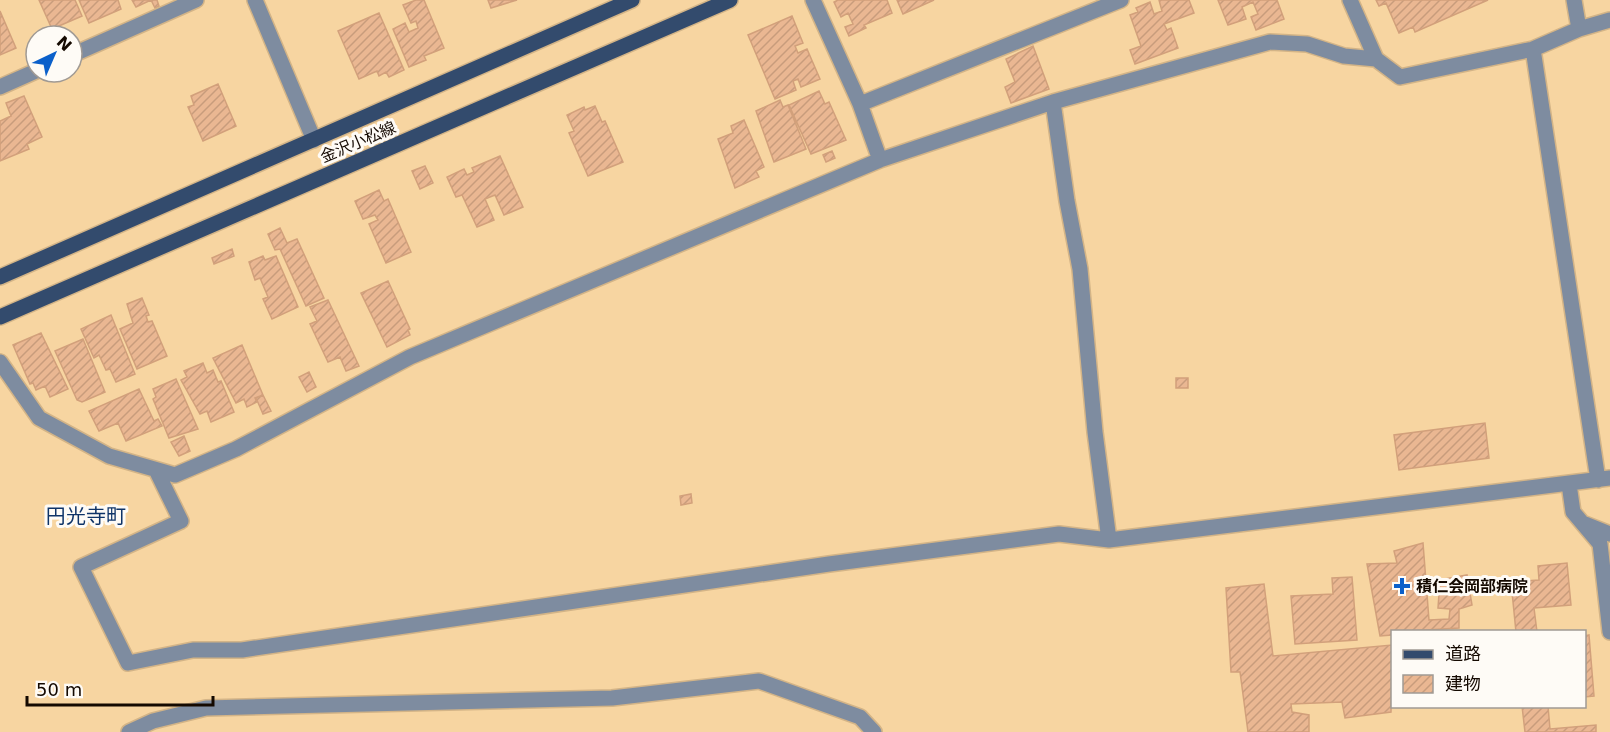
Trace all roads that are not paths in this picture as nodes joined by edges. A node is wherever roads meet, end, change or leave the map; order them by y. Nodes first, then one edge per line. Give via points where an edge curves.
1 (196, 0) edge
2 (255, 0) edge
3 (632, 0) edge
4 (730, 0) edge
5 (813, 0) edge
6 (1121, 0) edge
7 (1350, 0) edge
8 (1574, 0) edge
9 (1610, 20) edge
10 (1579, 29) junction
11 (1533, 49) junction
12 (84, 50) edge
13 (1376, 59) junction
14 (24, 76) edge
15 (0, 87) edge
16 (1053, 102) junction
17 (860, 104) junction
18 (314, 140) junction
19 (880, 160) junction
20 (0, 277) edge
21 (0, 317) edge
22 (0, 362) edge
23 (156, 470) junction
24 (1604, 479) edge
25 (1569, 484) junction
26 (1583, 523) junction
27 (1610, 534) edge
28 (1108, 540) junction
29 (1610, 632) edge
30 (129, 732) edge
31 (874, 732) edge

1 - 12 street
2 - 18 street
3 - 18 main road, 金沢小松線
4 - 21 main road, 金沢小松線
5 - 17 street
6 - 17 street
7 - 13 street
8 - 10 street
9 - 10 street
10 - 11 street
11 - 13 street via 1400,76
11 - 24 street
13 - 16 street via 1344,56 1307,44 1270,42
14 - 15 street
16 - 19 street
16 - 28 street via 1080,269
17 - 19 street
18 - 20 main road, 金沢小松線
19 - 23 street via 410,357 236,449 174,475
22 - 23 street via 39,418 109,456
23 - 28 street via 181,521 81,567 128,663 194,650 242,650 1059,534
24 - 25 street
25 - 26 street via 1573,512
25 - 28 street
26 - 27 street
26 - 29 street via 1600,544
30 - 31 street via 153,721 206,708 612,698 759,681 860,717

